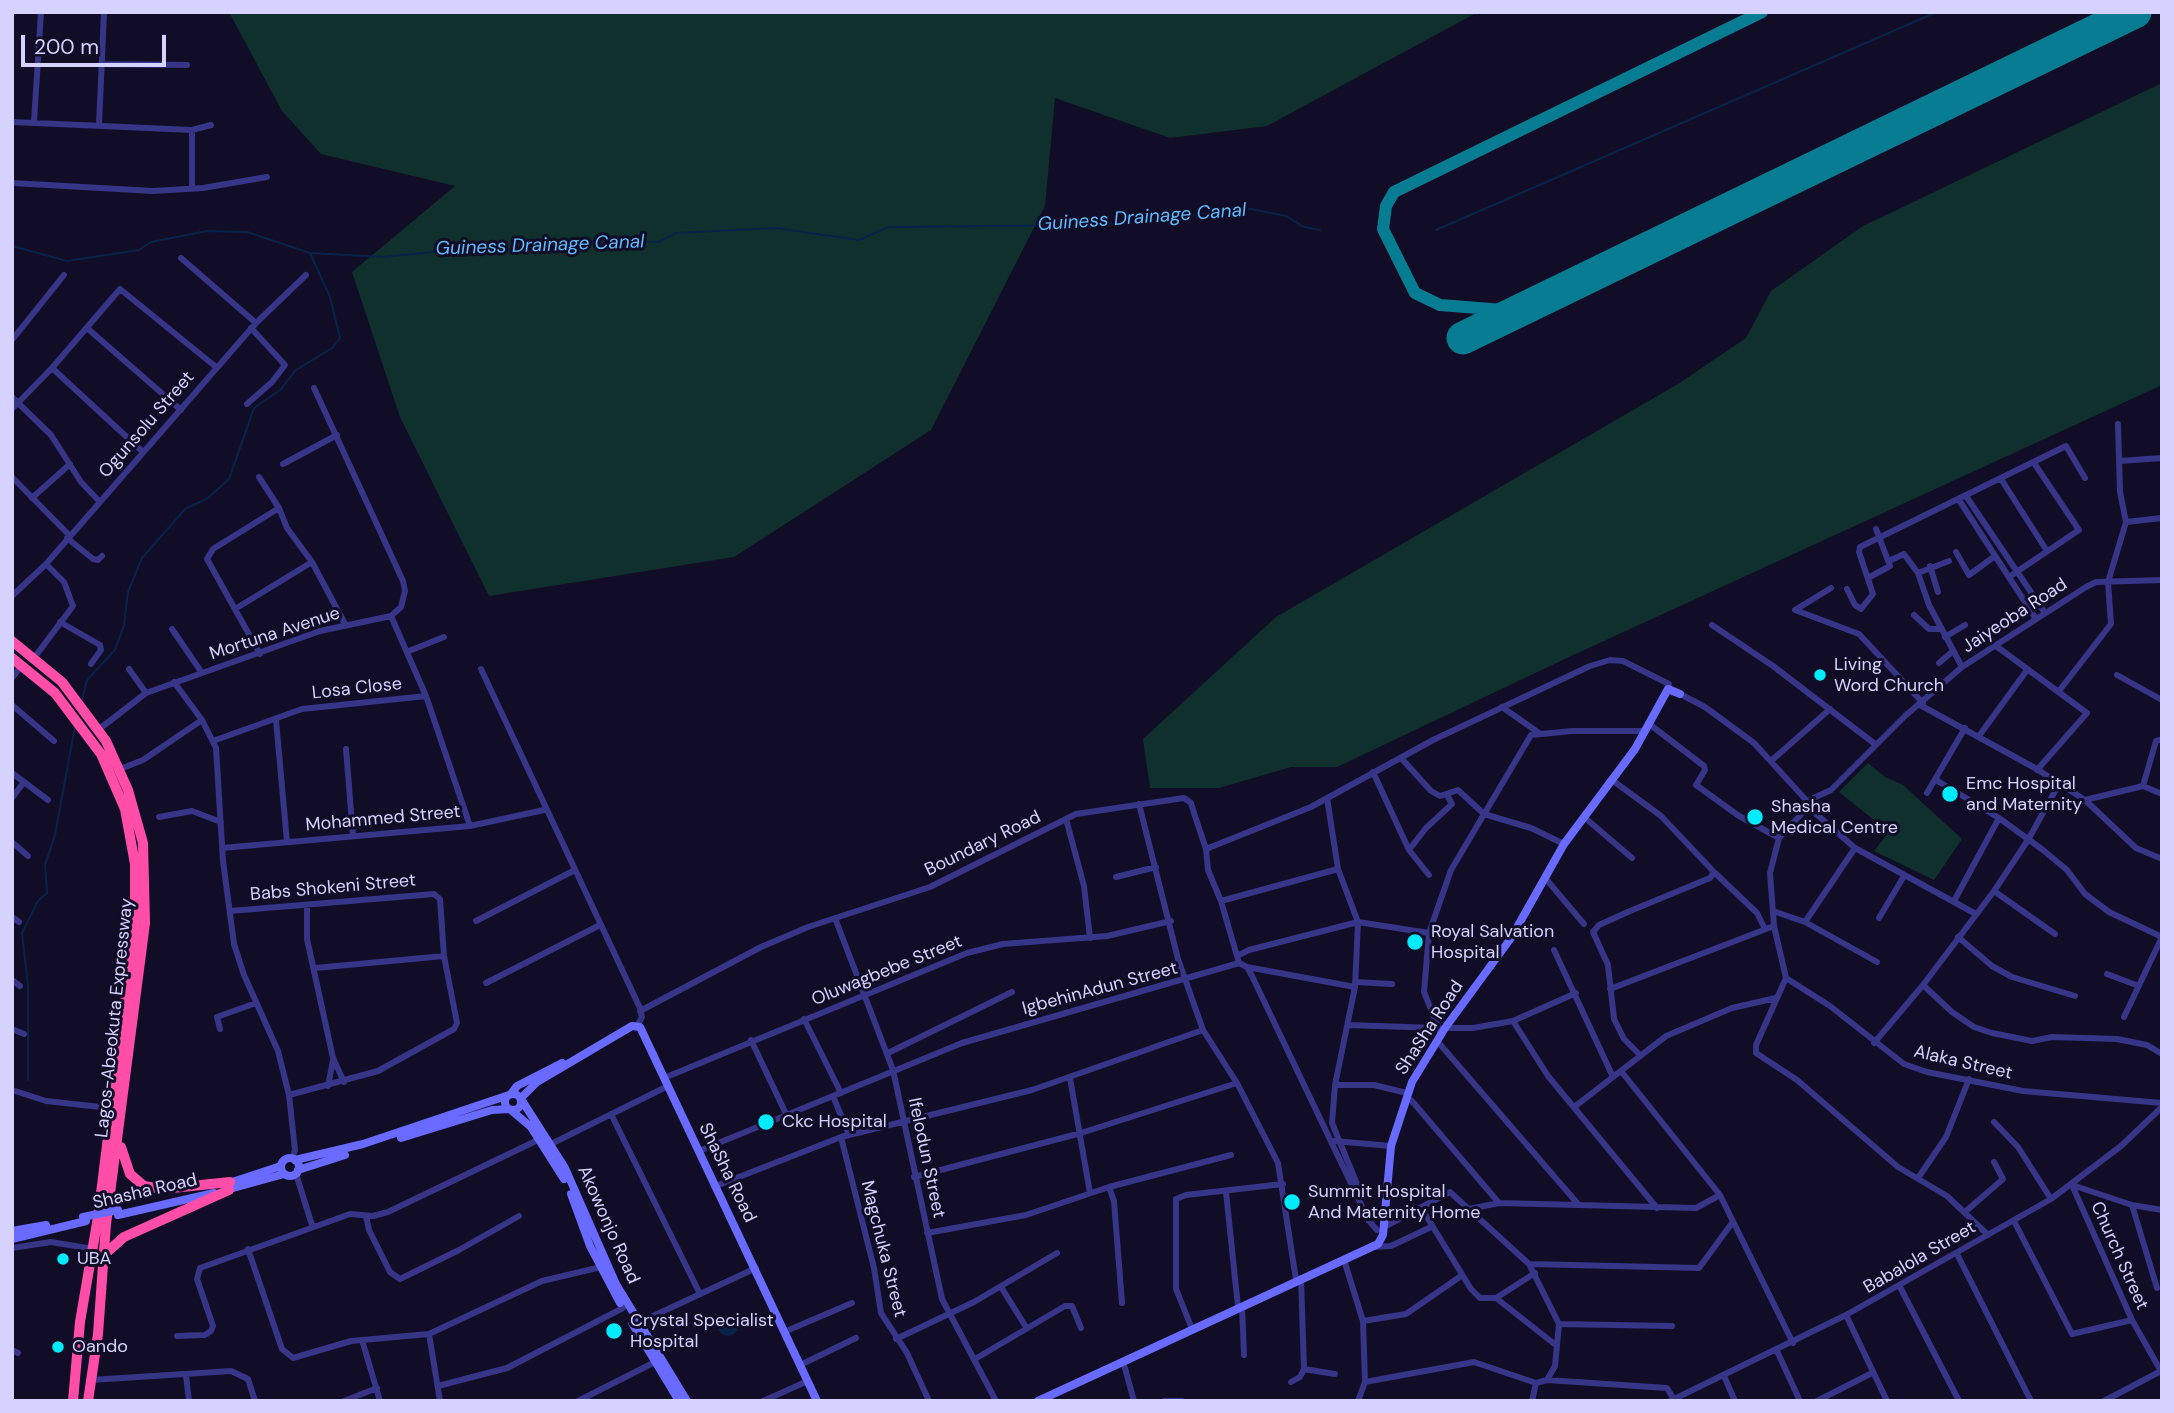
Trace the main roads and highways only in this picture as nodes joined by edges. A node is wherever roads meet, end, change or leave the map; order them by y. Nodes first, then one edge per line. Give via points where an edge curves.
1 (12, 641) edge
2 (17, 661) edge
3 (119, 1140) junction
4 (106, 1253) junction
5 (73, 1401) edge
6 (88, 1401) edge

1 - 3 highway, Lagos-Abeokuta Expressway via 78,700 98,730 120,769 143,843 145,923
2 - 5 highway, Lagos-Abeokuta Expressway via 73,713 113,776 125,809 135,864 135,922
3 - 4 highway, Lagos-Abeokuta Expressway
3 - 4 highway via 130,1174 145,1186 230,1186 124,1237
4 - 6 highway, Lagos-Abeokuta Expressway

